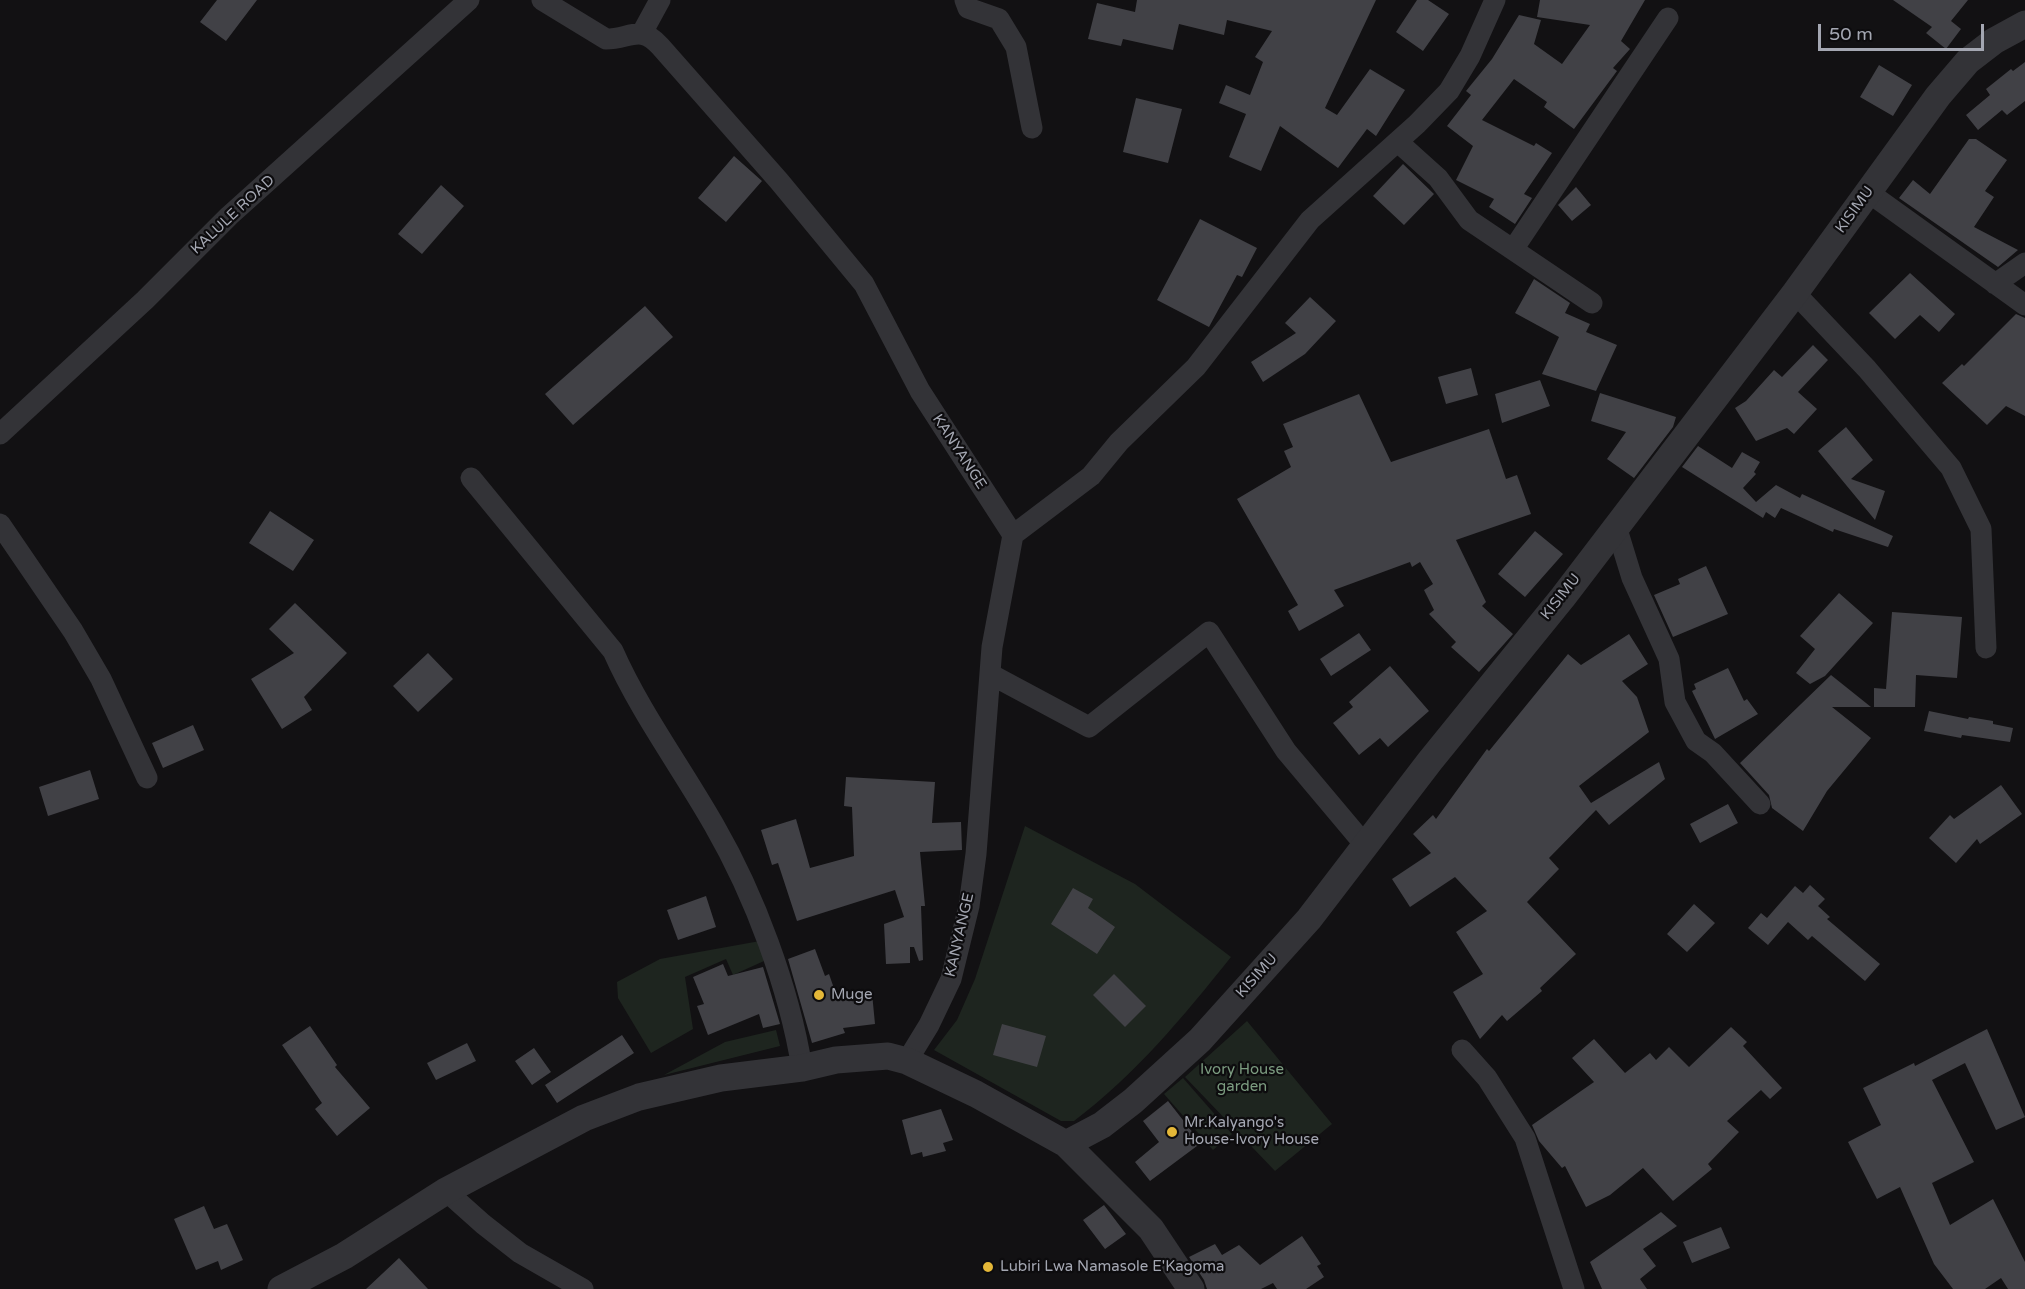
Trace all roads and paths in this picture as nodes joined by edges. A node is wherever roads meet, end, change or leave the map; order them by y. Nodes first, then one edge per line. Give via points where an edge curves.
1 (469, 0) edge
2 (542, 0) edge
3 (660, 0) edge
4 (965, 0) edge
5 (1495, 0) edge
6 (1668, 18) dead end
7 (2025, 24) edge
8 (642, 33) junction
9 (1032, 128) dead end
10 (1398, 142) junction
11 (1868, 192) junction
12 (1514, 248) junction
13 (2025, 263) edge
14 (1995, 284) junction
15 (1795, 293) junction
16 (1593, 303) dead end
17 (2025, 305) edge
18 (0, 434) edge
19 (471, 478) dead end
20 (0, 524) edge
21 (1616, 526) junction
22 (1013, 535) junction
23 (1986, 648) dead end
24 (990, 674) junction
25 (147, 778) dead end
26 (1760, 804) dead end
27 (1365, 845) junction
28 (1462, 1050) dead end
29 (907, 1061) junction
30 (802, 1068) junction
31 (1066, 1144) junction
32 (446, 1191) junction
33 (281, 1289) edge
34 (583, 1289) edge
35 (1191, 1289) edge
36 (1574, 1289) edge

1 - 18 street, KALULE ROAD via 230,216
2 - 8 street via 606,39
3 - 8 street
4 - 9 street via 968,8 999,20 1016,47
5 - 10 street via 1449,91
6 - 12 street
7 - 11 street, KISIMU via 1994,40 1968,61
8 - 22 street, KANYANGE via 653,38 864,284 920,392
10 - 12 street via 1438,178 1469,220
10 - 22 street via 1310,220 1196,367 1119,441 1091,476
11 - 14 street
11 - 15 street, KISIMU
12 - 16 street
13 - 14 street
14 - 17 street
15 - 21 street, KISIMU
15 - 23 street via 1867,369 1951,468 1981,529
19 - 30 street via 614,651 626,679 715,827 757,915 795,1026
20 - 25 street via 85,650
21 - 26 street via 1632,578 1669,659 1675,702 1696,741 1713,753
21 - 27 street, KISIMU
22 - 24 street, KANYANGE
24 - 27 street via 1089,727 1209,632 1286,751
24 - 29 street, KANYANGE via 969,906 951,980
27 - 31 street, KISIMU via 1309,919 1200,1040 1133,1101
28 - 36 street via 1488,1078 1525,1137
29 - 30 street via 888,1056 865,1057
29 - 31 street
30 - 32 street via 722,1078 639,1097 584,1118
31 - 35 street via 1151,1229
32 - 33 street via 344,1256
32 - 34 street via 520,1253

